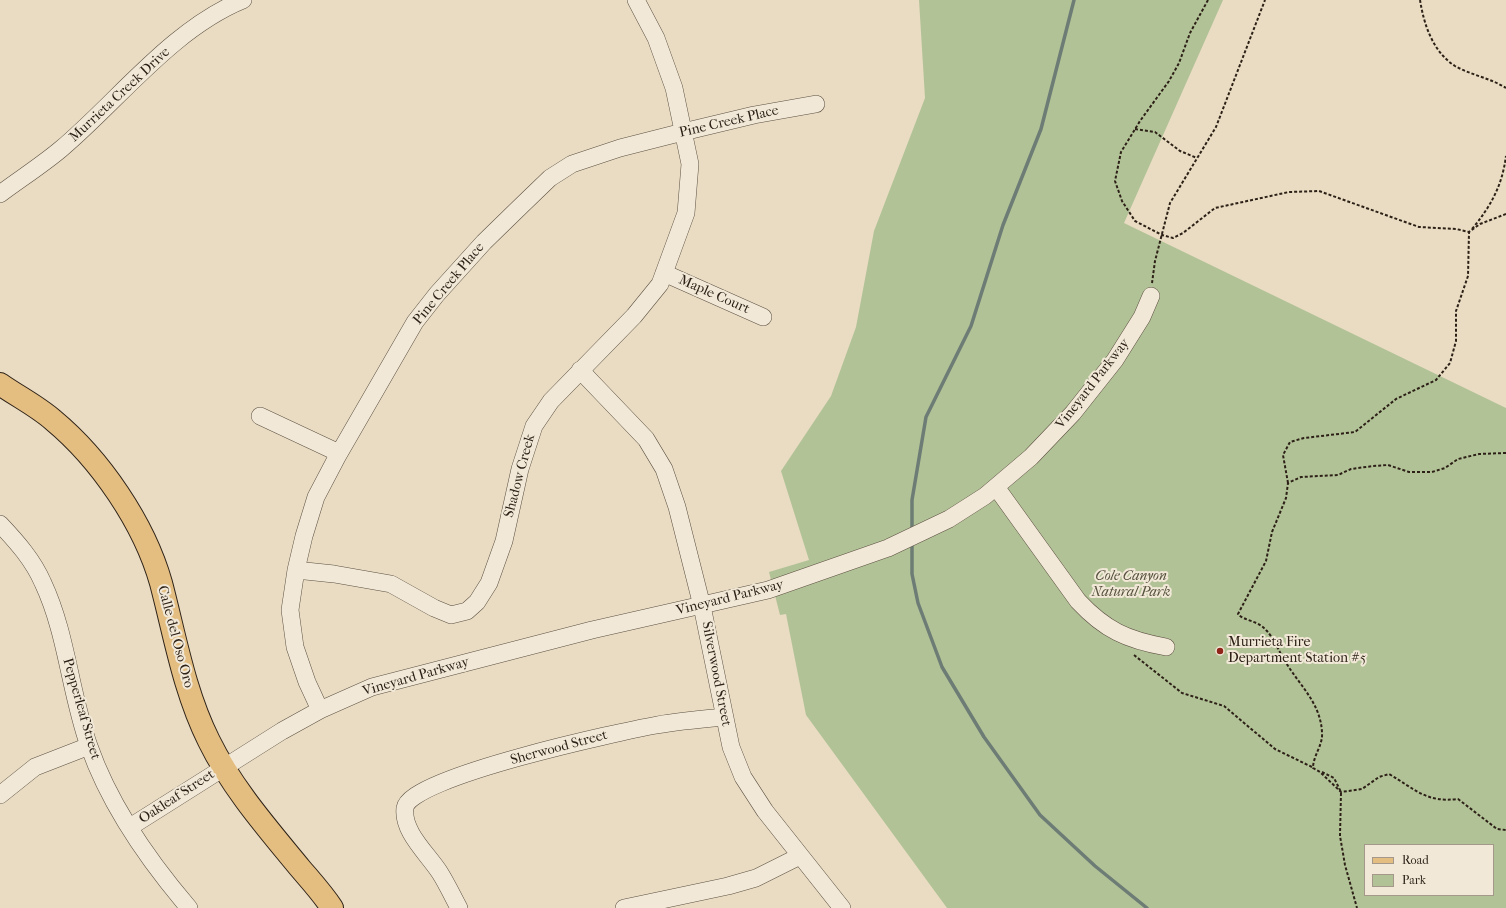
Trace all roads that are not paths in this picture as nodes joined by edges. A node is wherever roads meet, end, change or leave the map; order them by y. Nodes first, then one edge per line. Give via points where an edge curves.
1 (243, 0) edge
2 (636, 0) edge
3 (816, 104) dead end
4 (683, 132) junction
5 (0, 194) edge
6 (664, 273) junction
7 (1151, 296) road end
8 (763, 316) dead end
9 (580, 370) junction
10 (0, 384) edge
11 (260, 416) dead end
12 (339, 453) junction
13 (996, 487) junction
14 (0, 524) edge
15 (296, 570) junction
16 (702, 606) junction
17 (1166, 647) dead end
18 (320, 710) junction
19 (724, 717) junction
20 (89, 746) junction
21 (224, 767) junction
22 (0, 795) edge
23 (130, 827) junction
24 (800, 856) junction
25 (189, 908) edge
26 (332, 908) edge
27 (459, 908) edge
28 (629, 908) edge
29 (842, 908) edge

1 - 5 street, Murrieta Creek Drive via 226,7 187,33 61,149
2 - 4 street via 656,38 674,88
3 - 4 street, Pine Creek Place via 754,115
4 - 6 street, Shadow Creek via 690,164 686,212
4 - 12 street, Pine Creek Place via 620,148 572,164 550,178 484,242 415,322
6 - 8 street, Maple Court
6 - 9 street, Shadow Creek via 660,284 634,316
7 - 13 street, Vineyard Parkway via 1115,360 1073,413 1031,457
9 - 15 street, Shadow Creek via 550,401 534,426 520,469 504,541 489,583 477,602 467,611 451,614 434,608 391,584
9 - 16 street, Silverwood Street via 646,439 664,469 677,507
10 - 21 main road, Calle del Oso Oro via 53,420 79,446 113,488 139,529 160,582 184,678 209,742
11 - 12 street
12 - 15 street, Pine Creek Place via 316,497
13 - 16 street, Vineyard Parkway via 949,519 888,548 768,590
13 - 17 street via 1078,601 1092,616 1110,629 1139,642
14 - 20 street, Pepperleaf Street via 32,563 43,582 55,613
15 - 18 street, Pine Creek Place via 290,610 295,646
16 - 18 street, Vineyard Parkway via 592,630 372,687
16 - 19 street, Silverwood Street
18 - 21 street, Vineyard Parkway
19 - 24 street, Silverwood Street via 731,747 743,777 765,811
19 - 27 street, Sherwood Street via 660,724 482,768 428,787 412,797 405,806 406,822
20 - 22 street via 35,767
20 - 23 street, Pepperleaf Street via 108,789
21 - 23 street, Oakleaf Street
21 - 26 main road, Calle del Oso Oro via 259,817
23 - 25 street, Pepperleaf Street
24 - 28 street via 756,878
24 - 29 street, Silverwood Street

